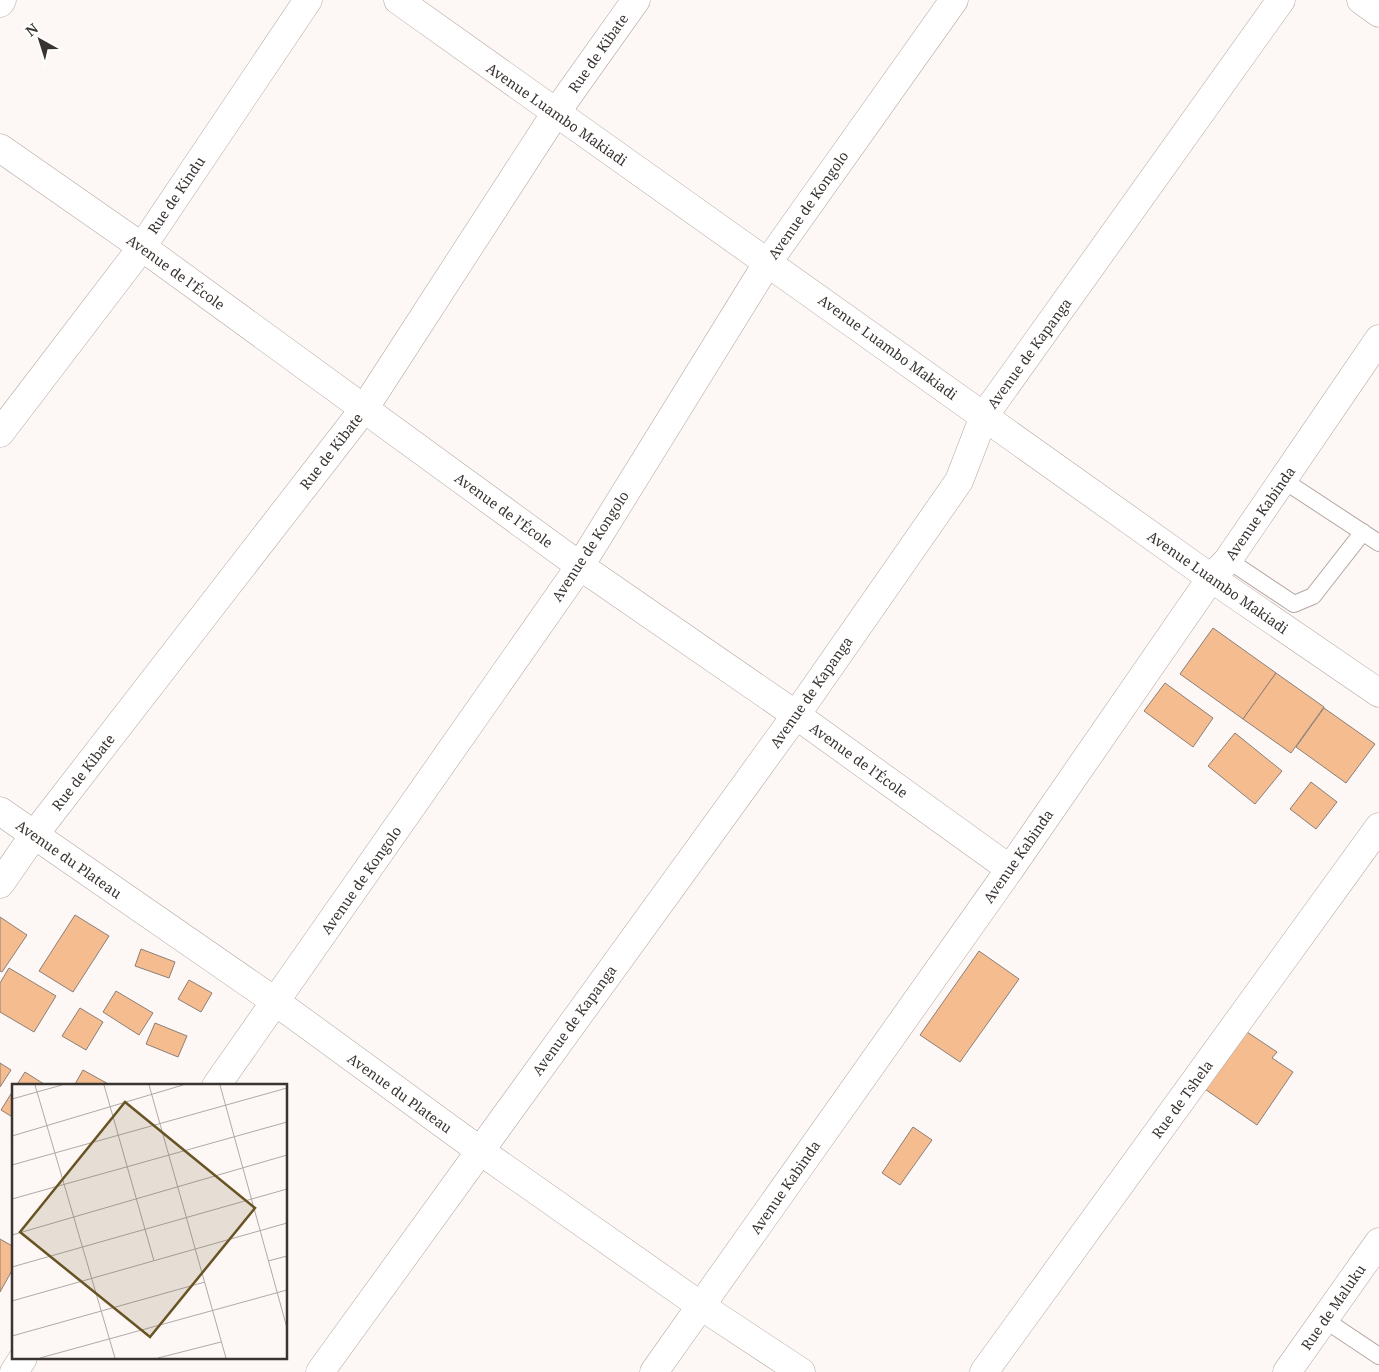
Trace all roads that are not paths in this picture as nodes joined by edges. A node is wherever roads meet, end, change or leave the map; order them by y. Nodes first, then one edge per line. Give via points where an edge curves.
1 (308, 0) edge
2 (398, 0) edge
3 (636, 0) edge
4 (954, 0) edge
5 (1281, 0) edge
6 (1361, 0) edge
7 (1379, 13) edge
8 (556, 114) junction
9 (0, 148) edge
10 (142, 247) junction
11 (768, 262) junction
12 (1379, 339) edge
13 (364, 409) junction
14 (984, 416) junction
15 (0, 433) edge
16 (1283, 480) junction
17 (1363, 532) junction
18 (1379, 543) edge
19 (580, 566) junction
20 (1220, 569) junction
21 (1379, 693) edge
22 (796, 715) junction
23 (0, 811) edge
24 (1379, 827) edge
25 (34, 835) junction
26 (1010, 869) junction
27 (0, 884) edge
28 (276, 1002) junction
29 (217, 1084) edge
30 (480, 1150) junction
31 (1379, 1242) edge
32 (701, 1306) junction
33 (1325, 1320) junction
34 (1379, 1356) edge
35 (22, 1360) edge
36 (14, 1372) edge
37 (320, 1372) edge
38 (654, 1372) edge
39 (801, 1372) edge
40 (984, 1372) edge
41 (1287, 1372) edge

1 - 10 street, Rue de Kindu
2 - 8 street, Avenue Luambo Makiadi
3 - 8 street, Rue de Kibate
4 - 11 street, Avenue de Kongolo
5 - 14 street, Avenue de Kapanga
6 - 7 street
8 - 11 street, Avenue Luambo Makiadi
8 - 13 street, Rue de Kibate
9 - 10 street, Avenue de l’École
10 - 13 street, Avenue de l’École
10 - 15 street, Rue de Kindu
11 - 14 street, Avenue Luambo Makiadi
11 - 19 street, Avenue de Kongolo
12 - 16 street, Avenue Kabinda
13 - 19 street, Avenue de l’École
13 - 25 street, Rue de Kibate
14 - 20 street, Avenue Luambo Makiadi
14 - 22 street, Avenue de Kapanga via 959,481
16 - 17 lane
16 - 20 street, Avenue Kabinda
17 - 18 lane
17 - 20 lane via 1313,596 1294,604
19 - 22 street, Avenue de l’École
19 - 28 street, Avenue de Kongolo
20 - 21 street, Avenue Luambo Makiadi
20 - 26 street, Avenue Kabinda
22 - 26 street, Avenue de l’École
22 - 30 street, Avenue de Kapanga
23 - 25 street, Avenue du Plateau
24 - 40 street, Rue de Tshela
25 - 27 street, Rue de Kibate
25 - 28 street, Avenue du Plateau
26 - 32 street, Avenue Kabinda
28 - 29 street, Avenue de Kongolo
28 - 30 street, Avenue du Plateau
30 - 32 street, Avenue du Plateau
30 - 37 street, Avenue de Kapanga
31 - 33 street, Rue de Maluku
32 - 38 street, Avenue Kabinda
32 - 39 street, Avenue du Plateau
33 - 34 lane
33 - 41 street, Rue de Maluku
35 - 36 street

